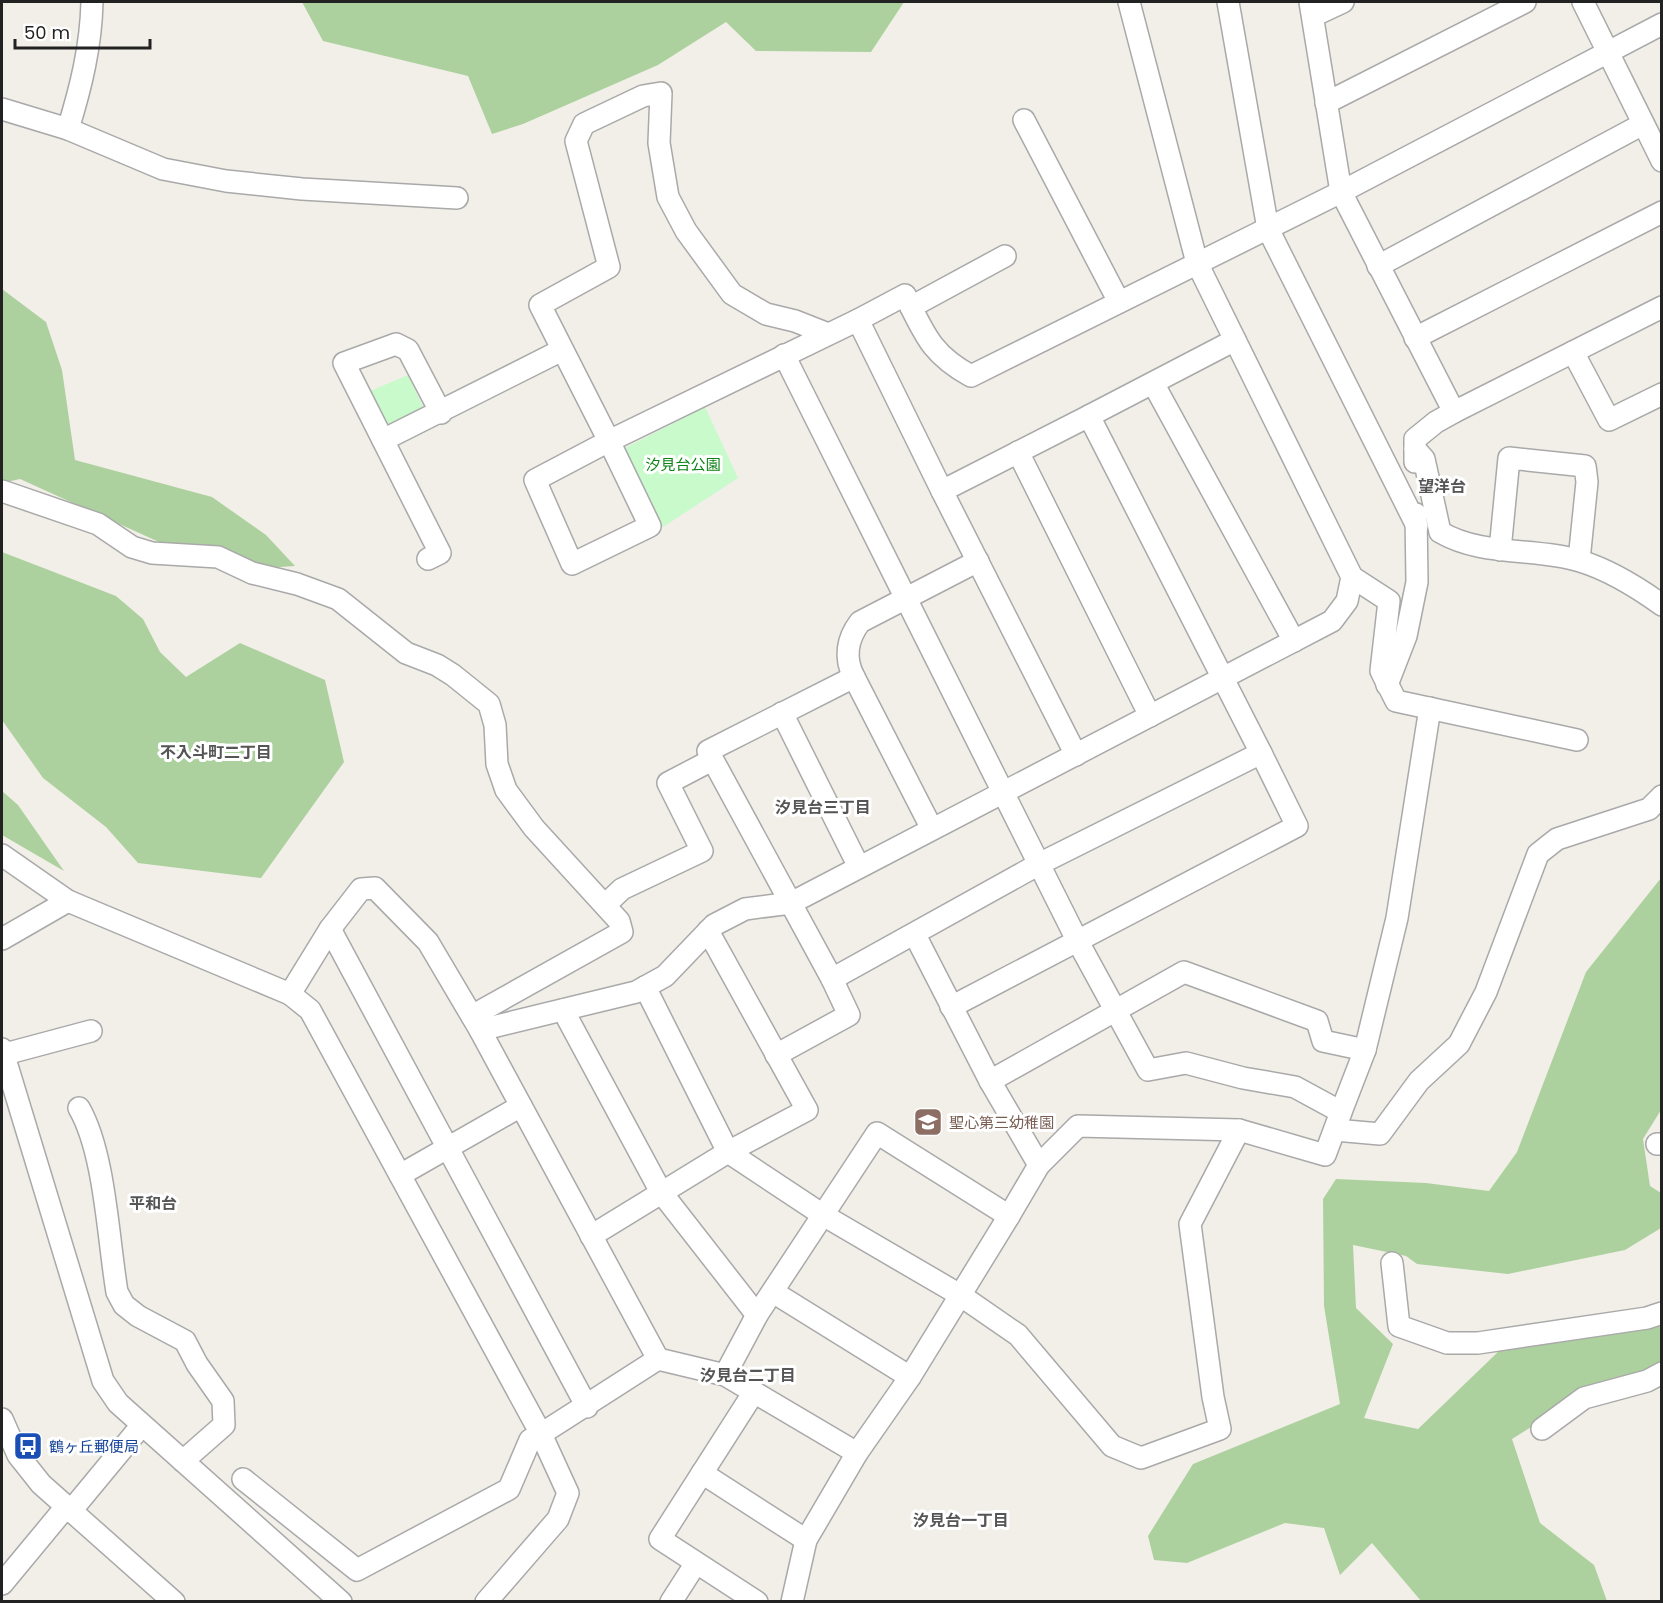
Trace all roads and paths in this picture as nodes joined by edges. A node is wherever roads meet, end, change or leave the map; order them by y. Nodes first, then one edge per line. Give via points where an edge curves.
1 (92, 2) edge
2 (1129, 2) edge
3 (1228, 2) edge
4 (1343, 2) edge
5 (1525, 2) edge
6 (1583, 2) edge
7 (1312, 9) edge
8 (1662, 24) edge
9 (1608, 53) junction
10 (1326, 103) junction
11 (2, 109) edge
12 (1024, 120) dead end
13 (1643, 124) junction
14 (68, 129) junction
15 (1662, 161) edge
16 (1341, 192) junction
17 (457, 198) dead end
18 (1662, 212) edge
19 (1268, 228) junction
20 (1005, 256) dead end
21 (1197, 263) junction
22 (1378, 266) junction
23 (1119, 302) junction
24 (911, 307) junction
25 (1662, 307) edge
26 (858, 320) junction
27 (828, 334) junction
28 (1416, 338) junction
29 (1235, 340) junction
30 (562, 350) junction
31 (1573, 352) junction
32 (784, 356) junction
33 (1153, 383) junction
34 (1662, 393) edge
35 (441, 412) junction
36 (1454, 412) junction
37 (1089, 416) junction
38 (383, 440) junction
39 (609, 441) junction
40 (1415, 449) junction
41 (1018, 452) junction
42 (942, 490) junction
43 (2, 491) edge
44 (1417, 526) junction
45 (1500, 550) junction
46 (428, 560) dead end
47 (1579, 560) junction
48 (978, 561) junction
49 (1352, 577) junction
50 (906, 597) junction
51 (1662, 605) edge
52 (1294, 641) junction
53 (854, 677) junction
54 (1222, 679) junction
55 (1387, 686) junction
56 (1430, 708) junction
57 (782, 712) junction
58 (1150, 716) junction
59 (1577, 741) dead end
60 (1261, 753) junction
61 (1076, 754) junction
62 (712, 760) junction
63 (1004, 792) junction
64 (1662, 796) edge
65 (932, 829) junction
66 (2, 855) edge
67 (1041, 863) junction
68 (859, 867) junction
69 (68, 901) junction
70 (791, 903) junction
71 (605, 905) junction
72 (330, 929) junction
73 (708, 931) junction
74 (915, 935) junction
75 (2, 939) edge
76 (1077, 940) junction
77 (832, 979) junction
78 (645, 987) junction
79 (290, 994) junction
80 (951, 1007) junction
81 (563, 1010) junction
82 (1117, 1010) junction
83 (476, 1023) junction
84 (91, 1031) dead end
85 (1365, 1050) junction
86 (3, 1052) edge
87 (776, 1055) junction
88 (990, 1081) junction
89 (521, 1106) junction
90 (79, 1108) dead end
91 (1338, 1121) junction
92 (1239, 1130) junction
93 (446, 1149) junction
94 (728, 1152) junction
95 (1038, 1165) junction
96 (400, 1175) junction
97 (661, 1192) junction
98 (823, 1215) junction
99 (1009, 1216) junction
100 (591, 1236) junction
101 (1392, 1263) dead end
102 (773, 1292) junction
103 (960, 1295) junction
104 (1662, 1313) edge
105 (757, 1315) junction
106 (658, 1359) junction
107 (1662, 1373) edge
108 (725, 1375) junction
109 (910, 1377) junction
110 (754, 1392) junction
111 (586, 1407) junction
112 (2, 1419) edge
113 (142, 1425) junction
114 (1542, 1430) dead end
115 (541, 1434) junction
116 (857, 1453) junction
117 (183, 1461) junction
118 (702, 1473) junction
119 (243, 1479) dead end
120 (68, 1510) junction
121 (806, 1540) junction
122 (696, 1563) junction
123 (2, 1584) edge
124 (174, 1602) edge
125 (340, 1602) edge
126 (486, 1602) edge
127 (672, 1602) edge
128 (757, 1602) edge
129 (792, 1602) edge

1 - 14 street via 83,78
2 - 21 street
3 - 19 street
4 - 7 street
5 - 10 street
6 - 9 street
7 - 10 street
8 - 9 street
9 - 13 street
9 - 16 street
10 - 16 street
11 - 14 street
12 - 23 street
13 - 15 street
13 - 22 street
14 - 17 street via 163,168 226,181
16 - 19 street
16 - 22 street
18 - 28 street
19 - 21 street
19 - 44 street
20 - 24 street
21 - 23 street
21 - 29 street
22 - 28 street
23 - 24 street via 971,376 951,365 931,346
24 - 26 street via 905,295
25 - 31 street
26 - 27 street
26 - 42 street
27 - 30 street via 766,314 732,294 686,231 668,197 658,143 661,93 643,96 584,124 576,141 609,267 540,305
27 - 32 street
28 - 36 street
29 - 33 street
29 - 49 street
30 - 35 street
30 - 39 street
31 - 34 street via 1609,420
31 - 36 street
32 - 39 street
32 - 50 street
33 - 37 street
33 - 52 street
35 - 38 street
35 - 38 street via 408,350 396,344 344,363
36 - 40 street via 1415,439
37 - 41 street
37 - 54 street
38 - 46 street via 440,553
39 - 39 street via 535,480 572,564 650,526
40 - 44 street
40 - 45 street via 1424,459 1440,532 1460,544
41 - 42 street
41 - 58 street
42 - 48 street
43 - 71 street via 98,524 132,547 152,553 218,557 252,573 338,599 406,653 453,675 489,704 495,725 497,764 506,790 534,828
44 - 55 street via 1417,582 1406,636
45 - 47 street
45 - 47 street via 1509,458 1585,466 1587,482
47 - 51 street via 1636,585
48 - 50 street
48 - 61 street
49 - 52 street via 1347,602 1332,621
49 - 55 street via 1389,601 1382,671
50 - 53 street via 860,622 852,632 848,665
50 - 63 street
52 - 54 street
53 - 57 street
53 - 65 street
54 - 58 street
54 - 60 street
55 - 56 street via 1396,701
56 - 59 street
56 - 85 street via 1397,918
57 - 62 street via 708,751
57 - 68 street
58 - 61 street
60 - 67 street
60 - 76 street via 1297,826
61 - 63 street
62 - 70 street
62 - 71 street via 668,783 702,851 622,889
63 - 65 street
63 - 67 street
64 - 91 street via 1649,809 1557,839 1538,854 1486,992 1460,1044 1419,1081 1380,1134
65 - 68 street
66 - 69 street
67 - 74 street
67 - 76 street
68 - 70 street
69 - 75 street
69 - 79 street
70 - 73 street via 745,909
70 - 77 street
71 - 83 street via 619,921 622,932
72 - 79 street
72 - 83 street via 361,889 375,888 428,942
72 - 93 street
73 - 78 street via 664,976
73 - 87 street
74 - 77 street
74 - 80 street
76 - 80 street
76 - 82 street
77 - 87 street via 849,1015
78 - 81 street
78 - 94 street
79 - 96 street via 310,1010
80 - 88 street
81 - 83 street
81 - 97 street
82 - 85 street via 1184,972 1317,1021 1323,1041
82 - 88 street
82 - 91 street via 1148,1070 1186,1063 1295,1087
83 - 89 street
84 - 86 street
85 - 91 street
86 - 113 street via 103,1381 118,1403
87 - 94 street via 807,1110
88 - 95 street
89 - 93 street
89 - 100 street
90 - 117 street via 89,1126 98,1161 117,1292 124,1305 138,1316 185,1341 223,1401 224,1425
91 - 92 street via 1325,1155
92 - 95 street via 1078,1126
92 - 103 street via 1190,1224 1220,1429 1141,1458 1112,1446 1018,1335
93 - 96 street
93 - 111 street
94 - 97 street
94 - 98 street
95 - 99 street
96 - 115 street
97 - 100 street
97 - 105 street
98 - 99 street via 877,1133
98 - 102 street
98 - 103 street
99 - 103 street
100 - 106 street
101 - 104 street via 1399,1326 1447,1342 1478,1342
102 - 105 street
102 - 109 street
103 - 109 street
105 - 108 street
106 - 108 street
106 - 111 street
107 - 114 street via 1647,1381 1584,1398
108 - 110 street
109 - 116 street
110 - 116 street
110 - 118 street
111 - 115 street
112 - 120 street via 18,1455
113 - 117 street
113 - 120 street
115 - 119 street via 530,1440 509,1489 357,1570
115 - 126 street via 568,1493 558,1519
116 - 121 street
117 - 125 street
118 - 121 street
118 - 122 street via 660,1539
120 - 123 street
120 - 124 street
121 - 129 street
122 - 127 street
122 - 128 street

